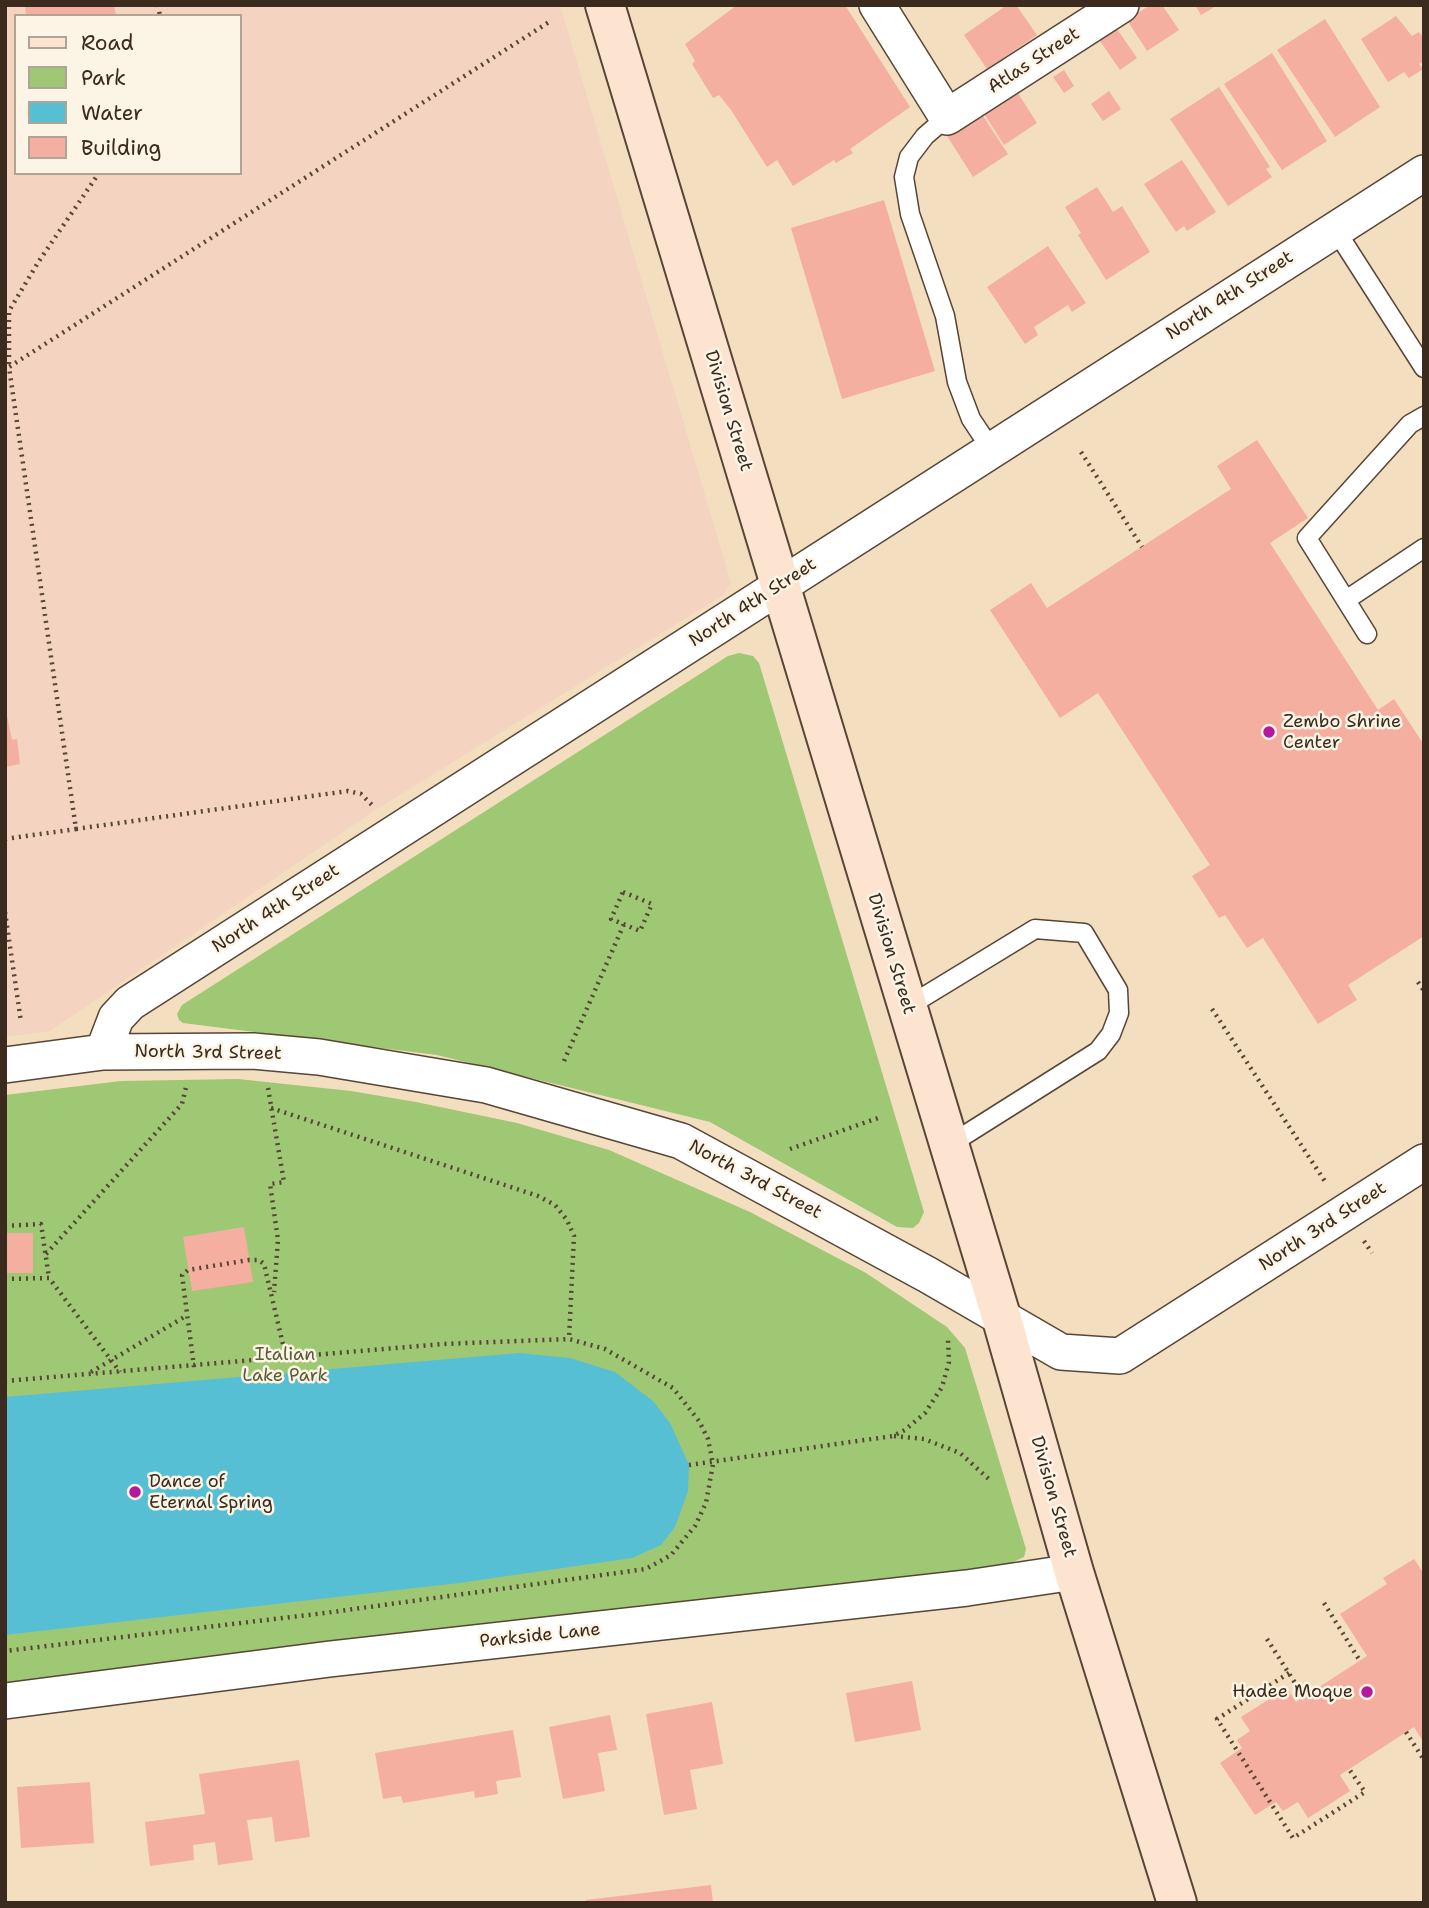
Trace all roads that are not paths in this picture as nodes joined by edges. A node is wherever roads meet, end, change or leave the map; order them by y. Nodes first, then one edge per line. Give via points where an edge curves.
1 (605, 5) edge
2 (877, 5) edge
3 (1121, 5) edge
4 (947, 117) junction
5 (1424, 173) edge
6 (1335, 229) junction
7 (1424, 368) edge
8 (1424, 416) edge
9 (991, 449) junction
10 (1424, 548) edge
11 (780, 585) junction
12 (1346, 600) junction
13 (1367, 634) dead end
14 (908, 1007) junction
15 (103, 1052) junction
16 (5, 1065) edge
17 (949, 1145) junction
18 (1424, 1162) edge
19 (1001, 1316) junction
20 (1074, 1572) junction
21 (5, 1701) edge
22 (1177, 1903) edge

1 - 11 main road, Division Street
2 - 4 street
3 - 4 street, Atlas Street
4 - 9 lane via 909,157 904,177 911,214 944,316 957,382 971,419
5 - 6 street, North 4th Street
6 - 7 lane
6 - 9 street, North 4th Street
8 - 12 lane via 1410,424 1307,538
9 - 11 street, North 4th Street
10 - 12 lane
11 - 14 main road, Division Street
11 - 15 street, North 4th Street via 130,1003 116,1018
12 - 13 lane
14 - 17 main road, Division Street
14 - 17 lane via 1035,929 1084,933 1118,990 1119,1013 1098,1051
15 - 16 street, North 3rd Street
15 - 19 street, North 3rd Street via 190,1049 319,1057 486,1085 681,1141
17 - 19 main road, Division Street
18 - 19 street, North 3rd Street via 1120,1356 1061,1352
19 - 20 main road, Division Street
20 - 21 street, Parkside Lane
20 - 22 main road, Division Street

